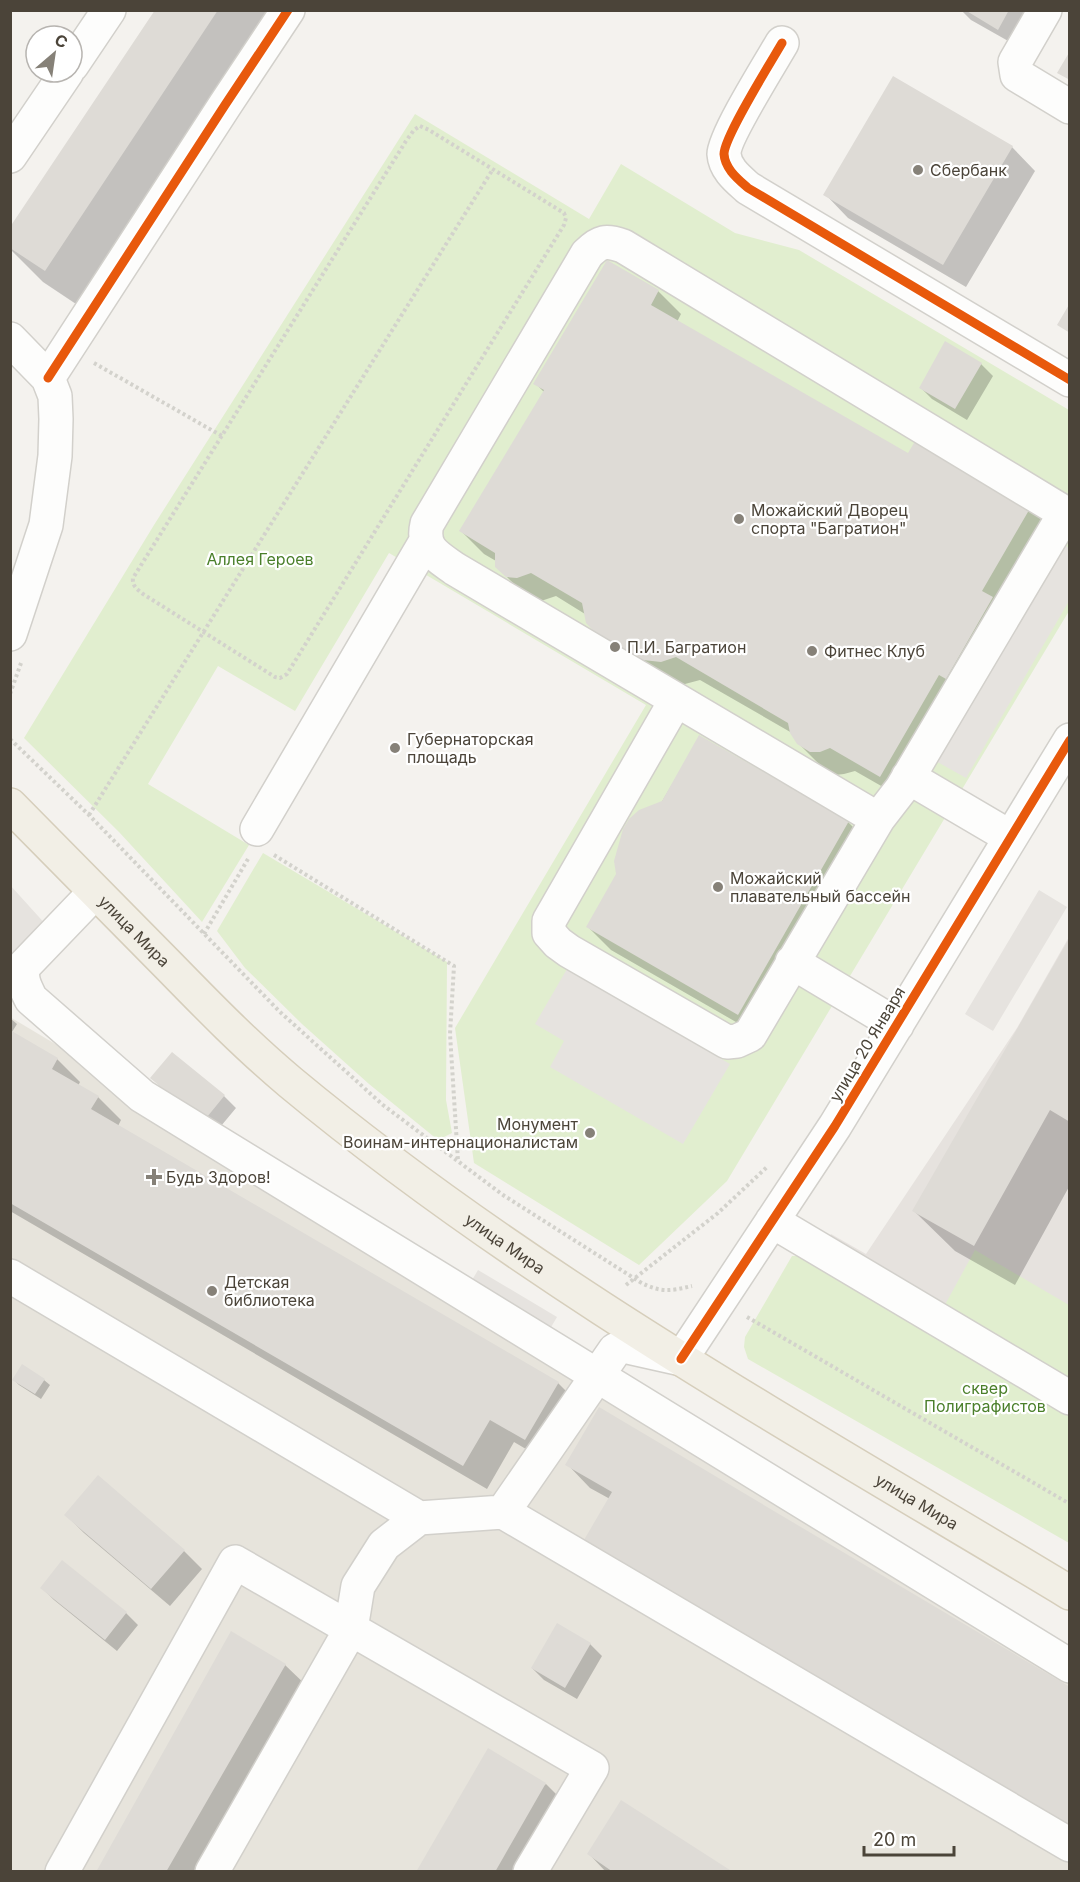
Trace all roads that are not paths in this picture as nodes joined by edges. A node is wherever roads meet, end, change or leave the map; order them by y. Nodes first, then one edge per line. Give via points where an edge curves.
1 (109, 10) edge
2 (288, 10) edge
3 (1045, 10) edge
4 (782, 43) dead end
5 (84, 47) edge
6 (59, 84) edge
7 (1070, 107) edge
8 (10, 156) edge
9 (10, 339) edge
10 (48, 378) junction
11 (1070, 380) edge
12 (1067, 514) edge
13 (426, 541) junction
14 (10, 634) edge
15 (676, 700) junction
16 (1070, 740) edge
17 (908, 777) junction
18 (10, 805) edge
19 (878, 819) junction
20 (1010, 837) junction
21 (258, 845) road end
22 (95, 892) junction
23 (792, 962) junction
24 (897, 1025) junction
25 (772, 1221) junction
26 (10, 1276) edge
27 (681, 1359) junction
28 (596, 1374) junction
29 (1070, 1398) edge
30 (503, 1512) junction
31 (418, 1518) junction
32 (1070, 1593) edge
33 (351, 1629) junction
34 (1070, 1666) edge
35 (1070, 1845) edge
36 (62, 1872) edge
37 (212, 1872) edge
38 (530, 1872) edge

1 - 5 street
2 - 10 street
3 - 7 street via 1015,62 1017,75
4 - 11 street via 732,132 724,154 730,171 748,188
6 - 8 street
9 - 10 street
10 - 14 street via 55,396 56,419 51,499
12 - 13 street via 623,246 610,242 596,244 587,254 427,524
12 - 17 street
13 - 15 street via 436,555 455,569
13 - 21 street
15 - 19 street
15 - 23 street via 549,921 549,933 569,951 727,1042 750,1035
16 - 20 street, улица 20 Января
17 - 19 street
17 - 20 street
18 - 22 main road, улица Мира
19 - 23 street
20 - 24 street, улица 20 Января
22 - 27 main road, улица Мира via 228,1026 339,1122 471,1221
22 - 28 street via 23,966 23,985 31,999 142,1096
23 - 24 street
24 - 25 street, улица 20 Января
25 - 27 street, улица 20 Января
25 - 29 street
26 - 31 street
27 - 28 street via 623,1346
27 - 32 main road, улица Мира
28 - 30 street
28 - 34 street
30 - 31 street
30 - 35 street
31 - 33 street via 384,1545 358,1586
33 - 36 street via 235,1562
33 - 37 street
33 - 38 street via 592,1768

